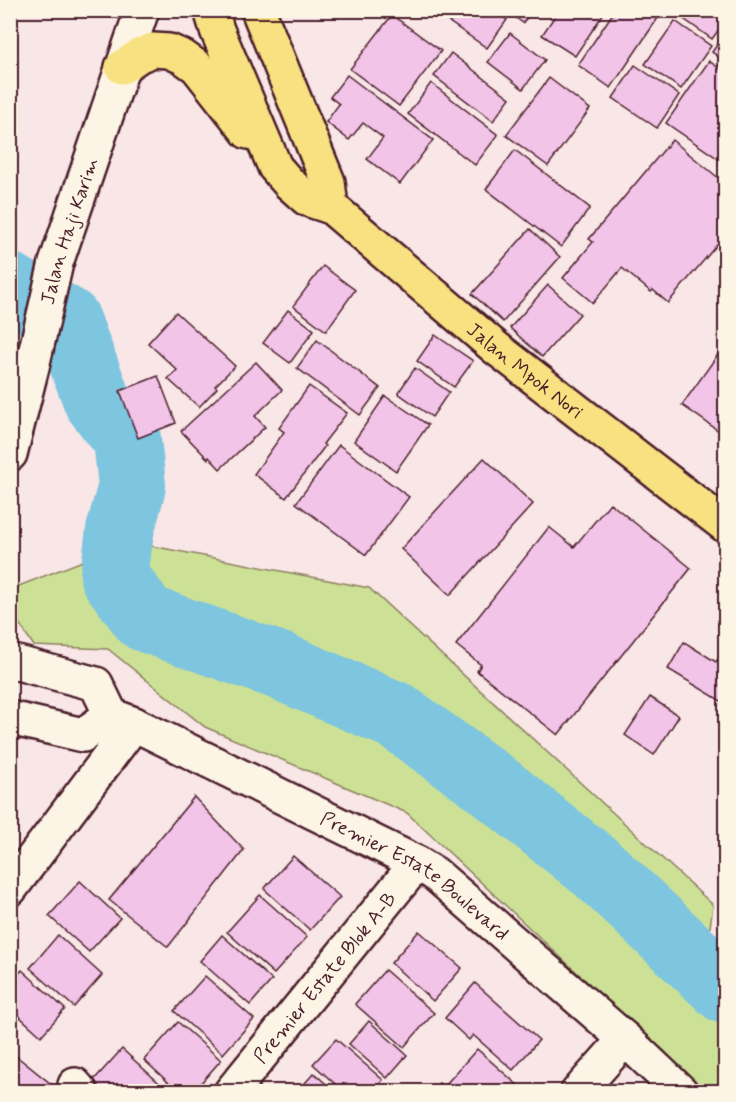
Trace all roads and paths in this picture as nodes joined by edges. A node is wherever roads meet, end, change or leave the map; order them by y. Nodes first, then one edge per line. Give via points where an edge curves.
1 (142, 10) edge
2 (211, 10) edge
3 (258, 10) edge
4 (122, 67) junction
5 (275, 167) junction
6 (331, 207) junction
7 (10, 454) edge
8 (726, 526) edge
9 (10, 661) edge
10 (10, 718) edge
11 (123, 719) junction
12 (417, 863) junction
13 (10, 889) edge
14 (624, 1039) junction
15 (231, 1092) edge
16 (578, 1092) edge
17 (681, 1092) edge

1 - 4 street, Jalan Haji Karim
2 - 5 main road, Jalan Mpok Nori
3 - 6 main road via 328,182
4 - 5 main road via 153,50 183,57 197,67
4 - 7 street, Jalan Haji Karim via 56,263
5 - 6 main road, Jalan Mpok Nori via 307,200
6 - 8 main road, Jalan Mpok Nori via 496,348
9 - 11 street via 96,684
10 - 11 street via 83,735
11 - 12 street, Premier Estate Boulevard
11 - 13 street via 97,774
12 - 14 street, Premier Estate Boulevard via 435,874
12 - 15 street, Premier Estate Blok A-B
14 - 16 street
14 - 17 street, Premier Estate Boulevard

